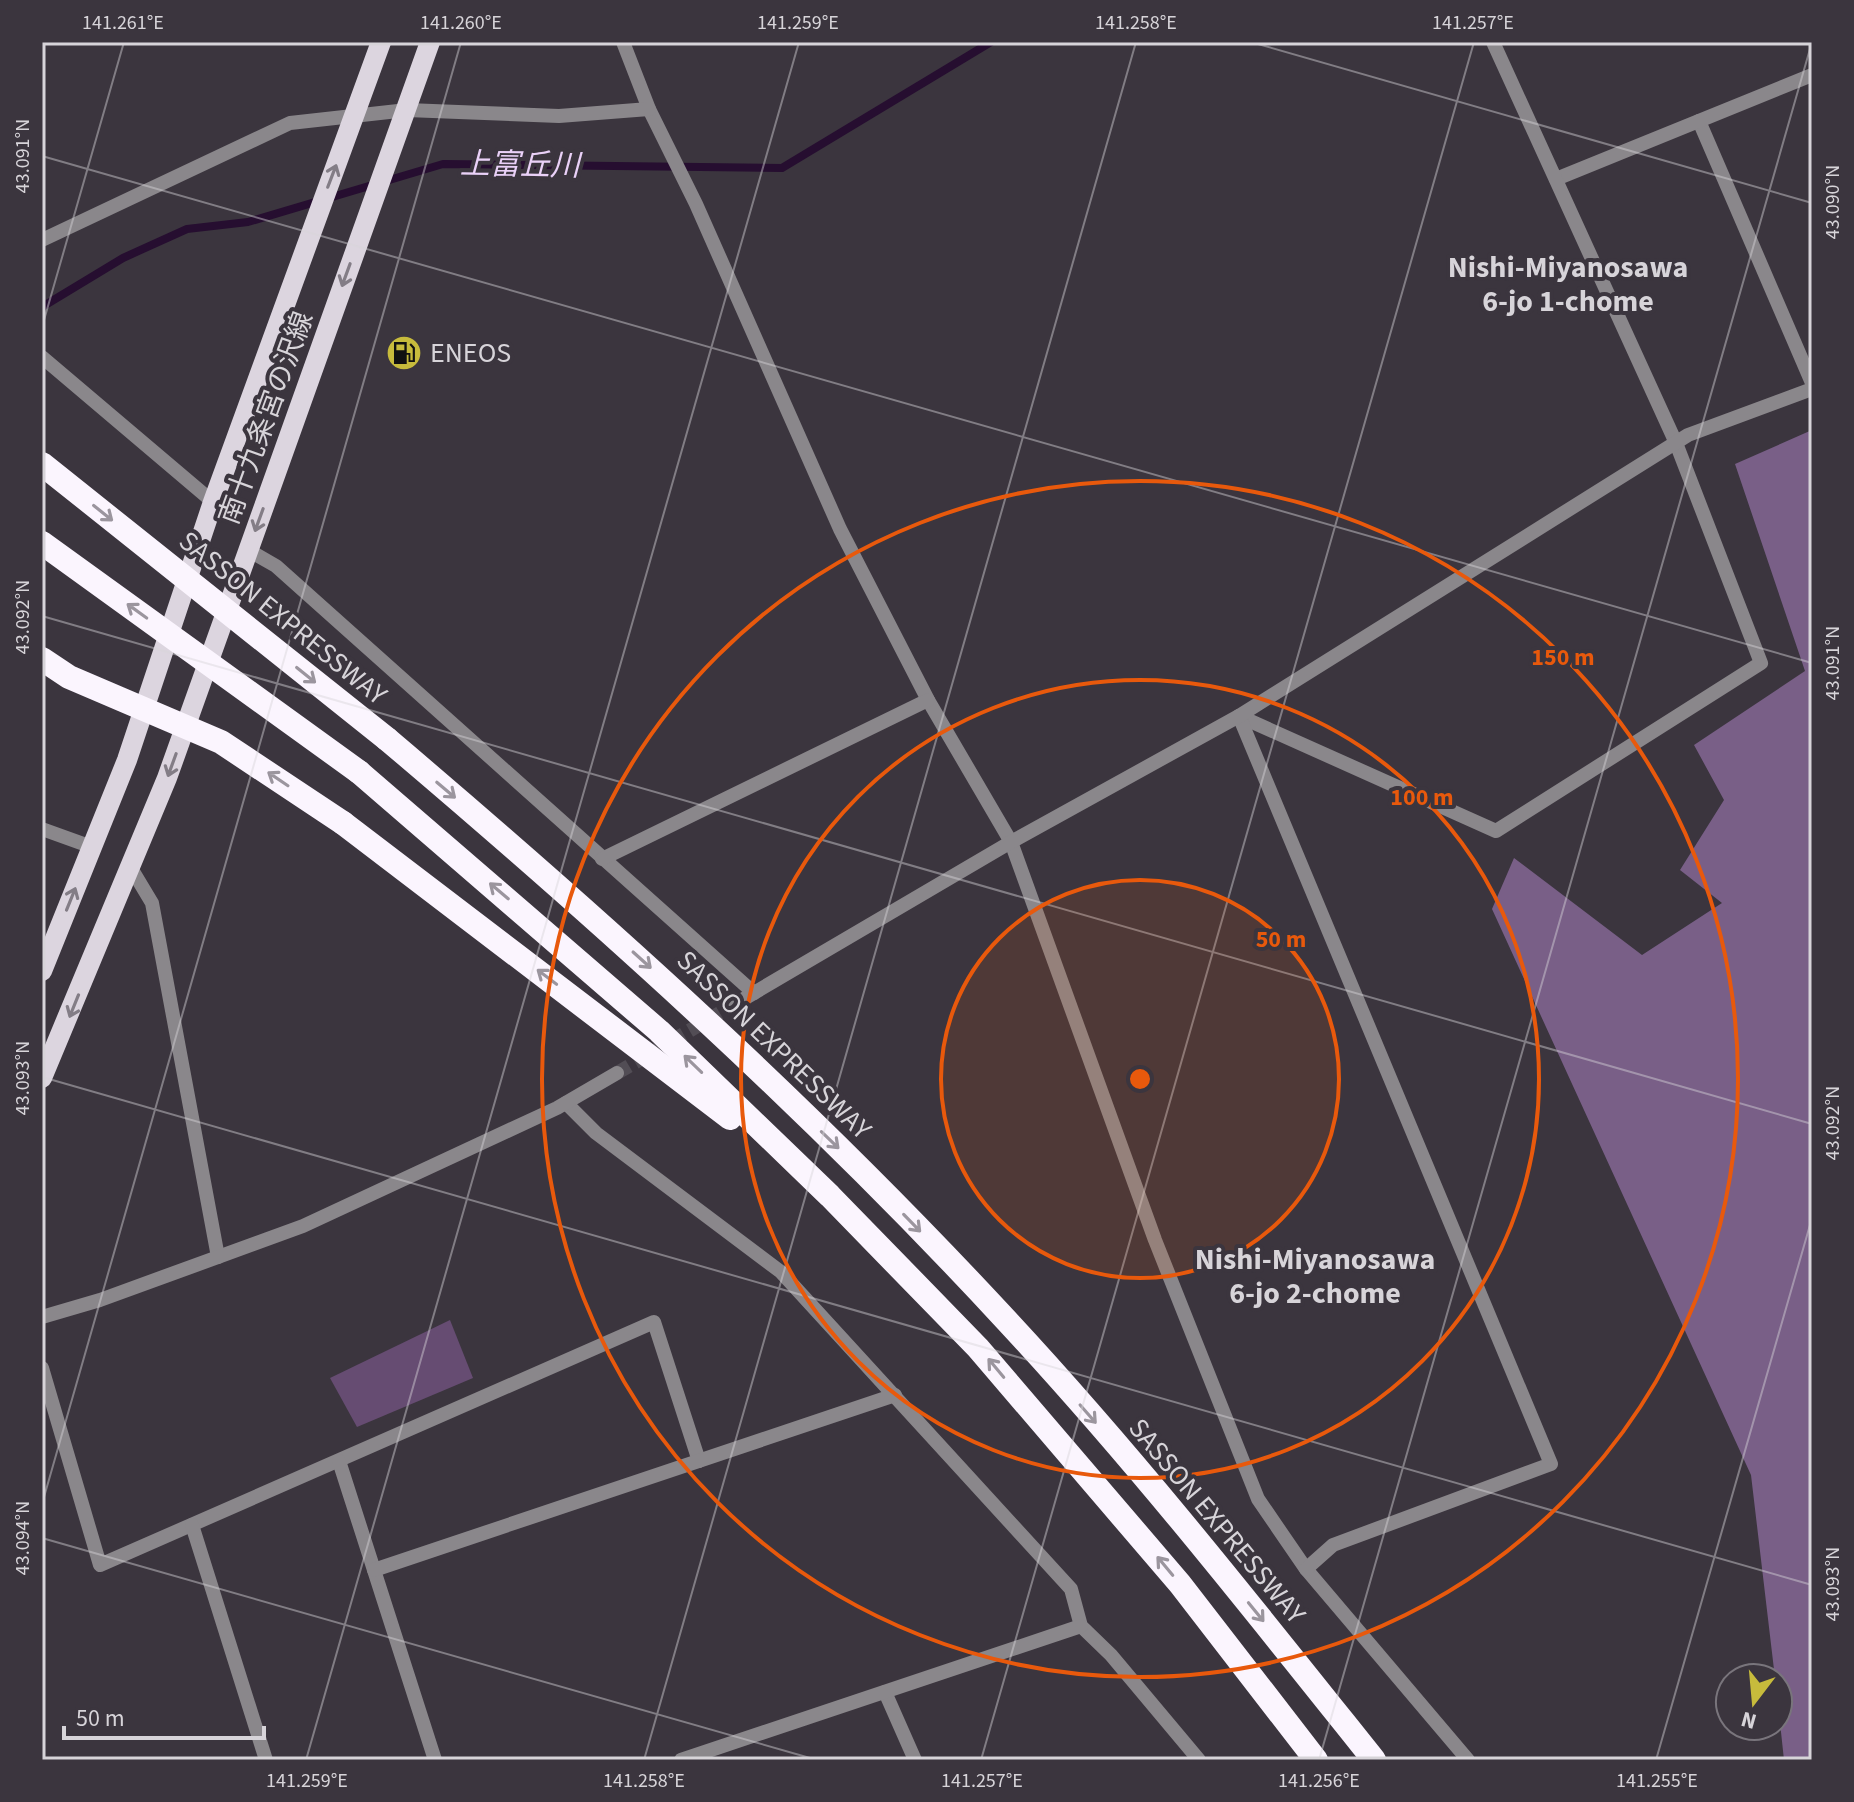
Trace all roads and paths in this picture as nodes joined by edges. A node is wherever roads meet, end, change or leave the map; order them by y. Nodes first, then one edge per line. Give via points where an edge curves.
1 (381, 42) edge
2 (430, 42) edge
3 (623, 42) edge
4 (1493, 42) edge
5 (1812, 75) edge
6 (649, 109) junction
7 (404, 117) junction
8 (1699, 121) junction
9 (351, 125) junction
10 (1556, 179) junction
11 (42, 240) edge
12 (42, 357) edge
13 (1812, 386) edge
14 (1676, 443) junction
15 (42, 464) edge
16 (213, 502) junction
17 (42, 543) edge
18 (248, 550) junction
19 (42, 659) edge
20 (928, 700) junction
21 (1239, 716) junction
22 (42, 829) edge
23 (1011, 842) junction
24 (92, 847) junction
25 (602, 859) junction
26 (131, 868) junction
27 (42, 971) edge
28 (754, 993) junction
29 (730, 1007) tunnel mouth
30 (617, 1073) tunnel mouth
31 (42, 1078) edge
32 (566, 1103) junction
33 (830, 1196) junction
34 (218, 1257) junction
35 (42, 1317) edge
36 (42, 1368) edge
37 (895, 1395) junction
38 (339, 1461) junction
39 (699, 1461) junction
40 (192, 1525) junction
41 (1306, 1569) junction
42 (374, 1570) junction
43 (1081, 1626) junction
44 (885, 1692) junction
45 (1459, 1756) edge
46 (266, 1760) edge
47 (435, 1760) edge
48 (681, 1760) edge
49 (915, 1760) edge
50 (1199, 1760) edge
51 (1316, 1760) edge
52 (1374, 1760) edge

1 - 9 main road, 南十九条宮の沢線
2 - 7 main road, 南十九条宮の沢線
3 - 6 street
4 - 10 street
5 - 8 street
6 - 7 street via 559,116
6 - 20 street via 840,529
7 - 9 street
7 -> 18 main road, 南十九条宮の沢線
8 - 10 street
8 - 13 street
9 - 11 street via 290,123
16 -> 9 main road, 南十九条宮の沢線
10 - 14 street
12 - 16 street
13 - 14 street
14 - 21 street
14 - 21 street via 1761,663 1496,831
15 -> 52 highway, SASSON EXPRESSWAY, bridge via 387,739 685,999 1008,1321 1207,1550
16 - 24 main road, 南十九条宮の沢線 via 127,760
33 -> 17 highway, bridge via 659,1031 359,772
18 - 25 street via 276,566
18 -> 26 main road, 南十九条宮の沢線
33 -> 19 highway, bridge via 343,823 221,742 69,677
20 - 23 street
20 - 25 street
21 - 23 street
21 - 41 street via 1551,1464 1333,1545
22 - 24 street
23 - 28 street
23 - 41 street via 1155,1240 1258,1499
27 -> 24 main road, 南十九条宮の沢線
25 - 28 street
26 -> 31 main road, 南十九条宮の沢線
26 - 34 street via 152,903
28 - 29 street
30 - 32 street
32 - 34 street via 303,1226
32 - 37 street via 596,1133 781,1272
51 -> 33 highway via 1180,1584 978,1348
34 - 35 street
36 - 40 street via 100,1565
37 - 39 street
37 - 43 street via 1071,1589
38 - 39 street via 654,1322
38 - 40 street
38 - 42 street
39 - 42 street
40 - 46 street
41 - 45 street
42 - 47 street
43 - 44 street
43 - 50 street
44 - 48 street
44 - 49 street

